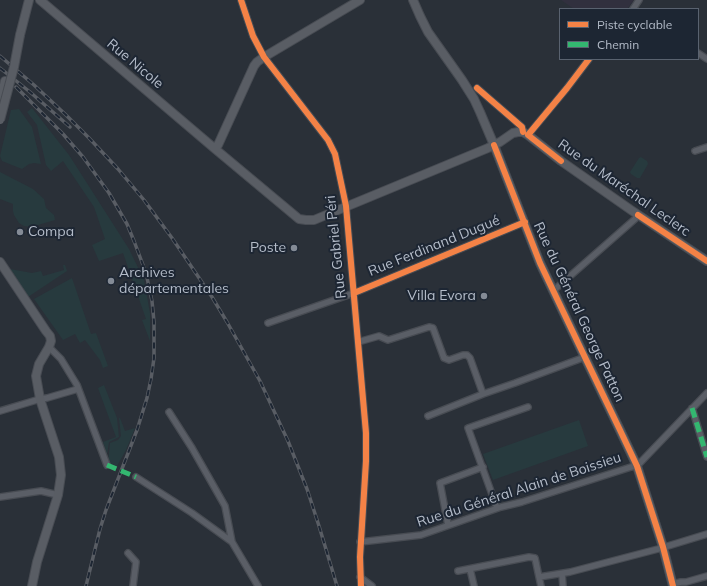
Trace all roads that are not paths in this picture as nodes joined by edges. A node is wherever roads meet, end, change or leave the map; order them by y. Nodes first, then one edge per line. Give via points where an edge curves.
1 (29, 0) edge
2 (40, 0) edge
3 (241, 0) edge
4 (360, 0) edge
5 (413, 0) edge
6 (20, 36) junction
7 (264, 57) junction
8 (588, 60) edge
9 (477, 88) dead end
10 (0, 101) edge
11 (0, 120) edge
12 (489, 133) junction
13 (526, 134) junction
14 (508, 135) junction
15 (494, 145) junction
16 (707, 147) edge
17 (214, 148) junction
18 (695, 151) dead end
19 (346, 206) junction
20 (638, 215) junction
21 (525, 222) junction
22 (707, 261) edge
23 (0, 262) edge
24 (553, 291) junction
25 (354, 293) junction
26 (268, 323) dead end
27 (358, 342) junction
28 (49, 348) junction
29 (585, 357) junction
30 (78, 389) junction
31 (707, 393) edge
32 (483, 394) junction
33 (40, 399) junction
34 (528, 407) dead end
35 (692, 408) junction
36 (0, 411) edge
37 (169, 412) dead end
38 (428, 416) dead end
39 (707, 457) edge
40 (107, 465) dead end
41 (637, 466) junction
42 (483, 468) junction
43 (136, 477) dead end
44 (58, 495) junction
45 (0, 498) edge
46 (497, 508) junction
47 (448, 525) junction
48 (707, 534) edge
49 (232, 542) junction
50 (360, 542) junction
51 (663, 547) junction
52 (128, 553) dead end
53 (470, 569) junction
54 (458, 572) dead end
55 (559, 574) junction
56 (707, 576) edge
57 (360, 577) junction
58 (539, 577) junction
59 (673, 585) edge
60 (32, 586) edge
61 (133, 586) edge
62 (258, 586) edge
63 (361, 586) edge
64 (372, 586) edge
65 (474, 586) edge
66 (541, 586) edge
67 (563, 586) edge

1 - 6 main road
2 - 17 main road, Rue Nicole
3 - 7 street, Rue Gabriel Péri via 253,36
4 - 7 main road
5 - 12 main road, Rue du Général George Patton via 428,32 474,99
6 - 10 main road, bridge
6 - 11 main road, bridge
7 - 17 main road via 254,66 218,145
7 - 19 street, Rue Gabriel Péri via 328,140 335,154
8 - 13 street
9 - 13 street via 522,127
12 - 14 main road
12 - 15 main road, Rue du Général George Patton
13 - 14 main road via 518,132
13 - 20 main road, Rue du Maréchal Leclerc
14 - 15 main road, Rue Nicole
15 - 19 main road, Rue Nicole
15 - 21 main road, Rue du Général George Patton
16 - 18 street
17 - 19 main road, Rue Nicole via 299,219 314,220
19 - 25 street, Rue Gabriel Péri
20 - 22 main road, Rue du Maréchal Leclerc
20 - 24 street
21 - 24 main road, Rue du Général George Patton
21 - 25 street, Rue Ferdinand Dugué
23 - 28 main road via 50,336
24 - 29 main road, Rue du Général George Patton
25 - 26 street, Rue Ferdinand Dugué
25 - 27 street, Rue Gabriel Péri
27 - 32 street via 379,336 388,340 433,328 444,358 449,360 467,355 470,358
27 - 50 street, Rue Gabriel Péri via 366,433
28 - 30 street via 61,359
28 - 33 main road via 39,364 36,376
29 - 32 street
29 - 41 main road, Rue du Général George Patton
30 - 33 street
30 - 40 street
31 - 35 street
32 - 38 street
33 - 36 street
33 - 44 main road via 60,463
34 - 42 street via 468,428
35 - 39 street
35 - 41 street
37 - 49 street via 225,506
41 - 46 street, Rue du Général Alain de Boissieu
41 - 51 main road, Rue du Général George Patton
42 - 46 street
42 - 47 street via 440,483
43 - 49 street
44 - 45 street via 41,491
44 - 60 main road
46 - 47 street, Rue du Général Alain de Boissieu
47 - 50 street, Rue du Général Alain de Boissieu via 421,535
48 - 51 street
49 - 62 street
50 - 57 street, Rue Gabriel Péri
51 - 55 street
51 - 59 main road, Rue du Général George Patton
52 - 61 street via 136,562
53 - 54 street
53 - 58 street via 529,557 535,558
53 - 65 street
55 - 58 street
55 - 67 street
56 - 59 street
57 - 63 street, Rue Gabriel Péri
57 - 64 street
58 - 66 street

